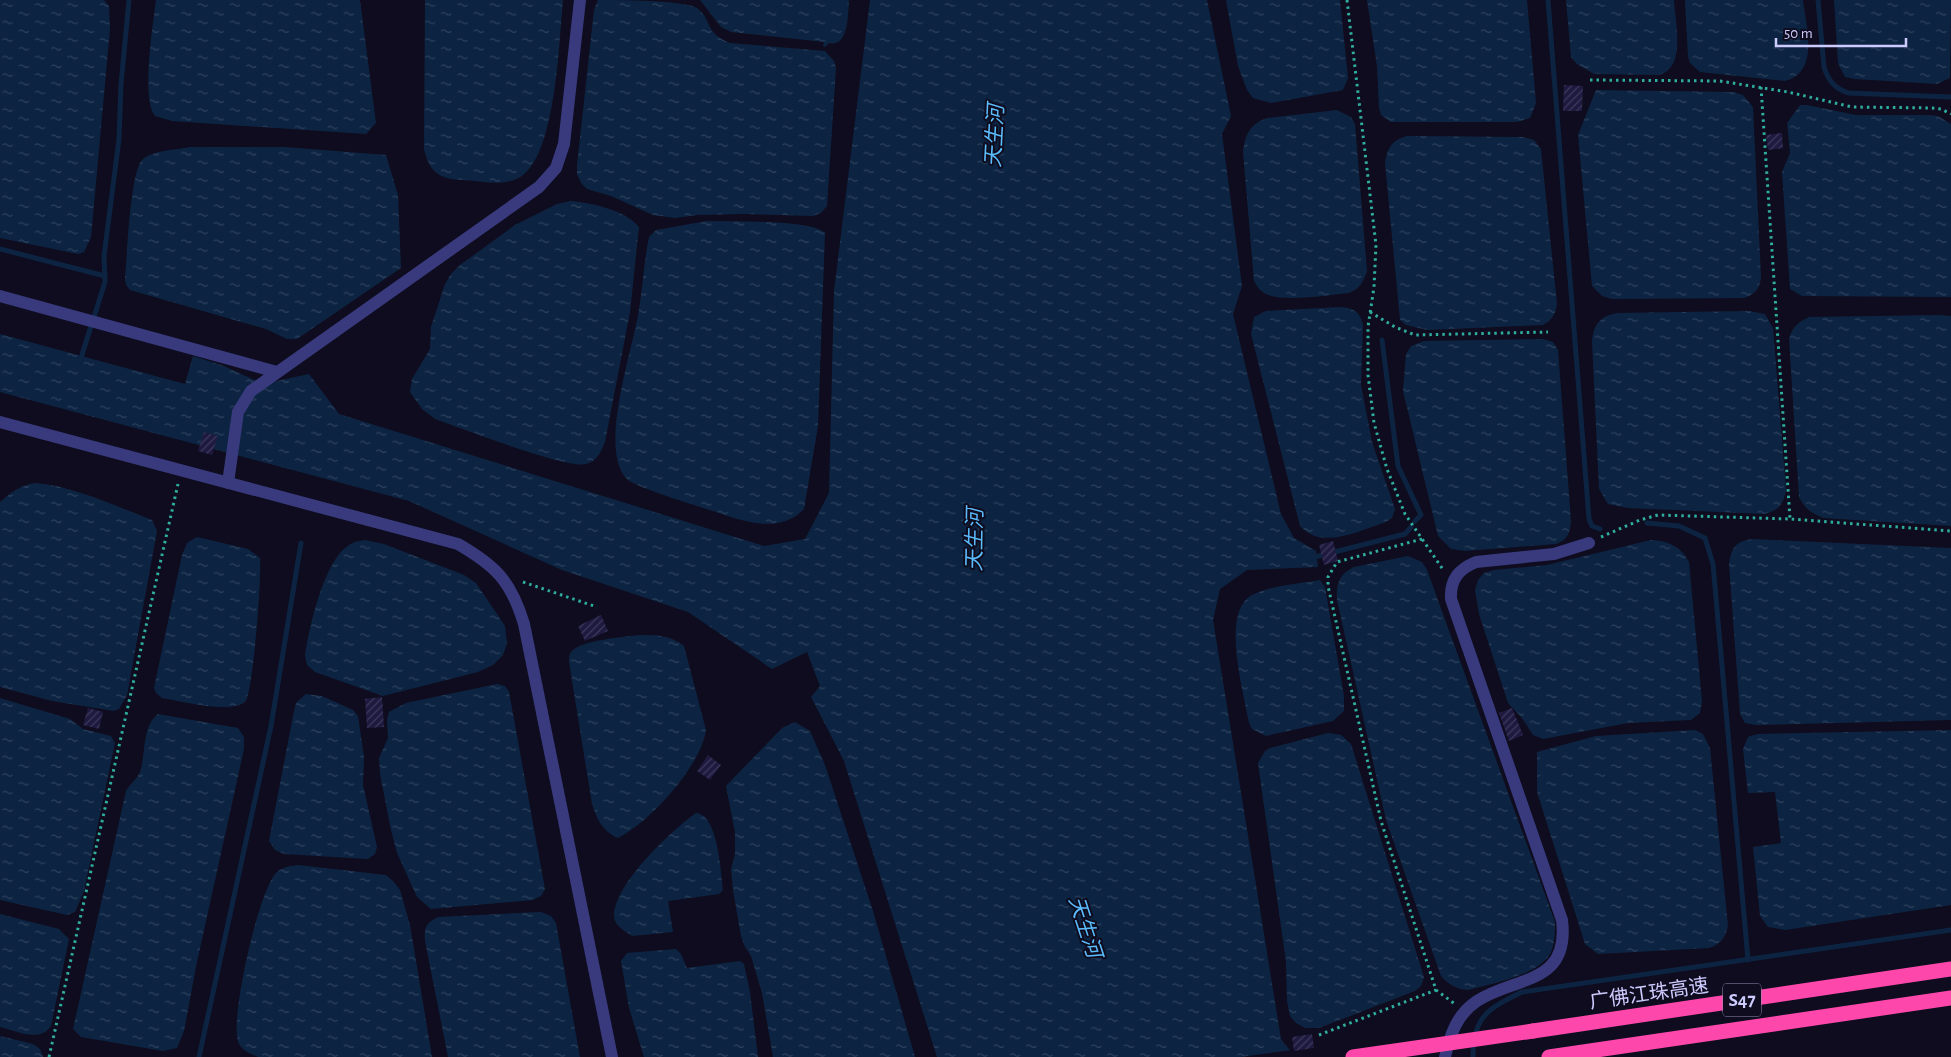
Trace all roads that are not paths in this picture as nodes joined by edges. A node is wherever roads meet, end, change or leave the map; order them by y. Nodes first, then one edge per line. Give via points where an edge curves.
1 (580, 0) edge
2 (0, 296) edge
3 (277, 372) junction
4 (0, 422) edge
5 (228, 483) junction
6 (1589, 543) road end
7 (1951, 969) edge
8 (1951, 998) edge
9 (612, 1057) edge
10 (1353, 1057) edge
11 (1445, 1057) edge
12 (1549, 1057) edge

1 - 3 street via 564,144 556,168 548,178
2 - 3 street
3 - 5 street via 251,391 238,412
4 - 5 street
5 - 9 street via 458,544 501,575 516,598 524,624
6 - 11 street via 1554,554 1476,562 1465,566 1452,584 1451,599 1562,920 1564,934 1562,950 1542,973 1477,1001 1466,1012 1451,1033
7 - 10 highway, 广佛江珠高速 / S47, bridge
8 - 12 highway, S47

